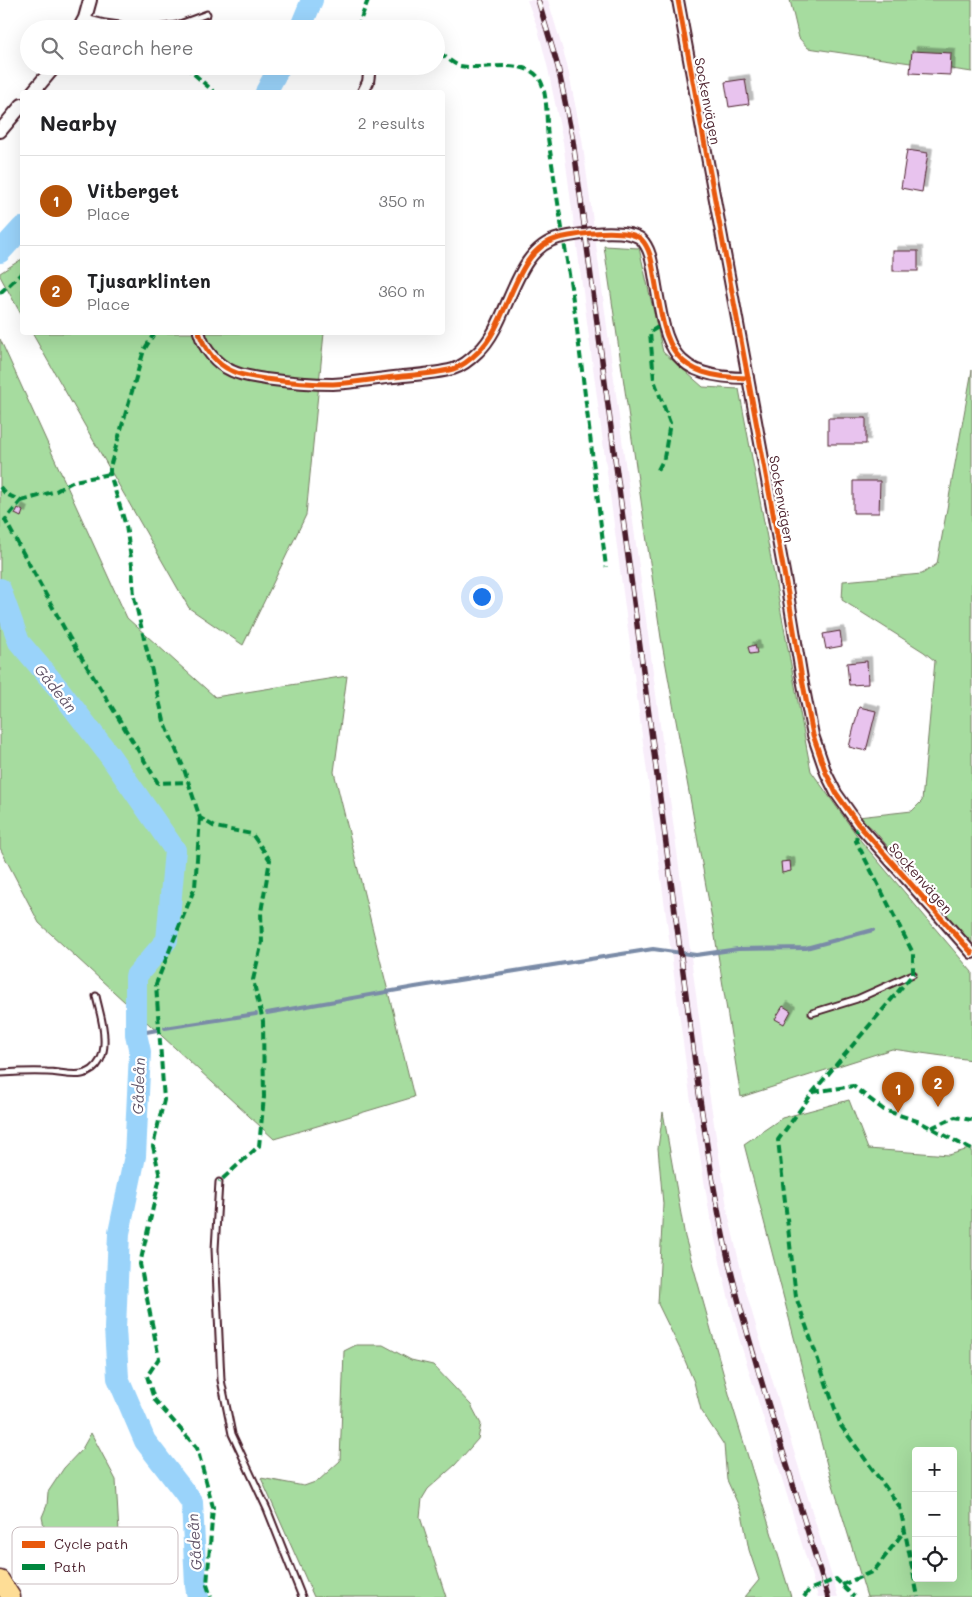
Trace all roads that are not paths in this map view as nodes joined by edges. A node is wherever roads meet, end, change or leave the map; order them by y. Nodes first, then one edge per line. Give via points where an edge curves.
1 (90, 0) edge
2 (678, 0) edge
3 (208, 14) dead end
4 (83, 20) edge
5 (191, 20) edge
6 (47, 75) edge
7 (369, 75) edge
8 (35, 90) edge
9 (364, 90) edge
10 (20, 107) edge
11 (0, 131) edge
12 (200, 335) edge
13 (748, 378) junction
14 (972, 953) edge
15 (913, 974) dead end
16 (96, 996) dead end
17 (812, 1013) dead end
18 (0, 1073) edge
19 (219, 1182) dead end
20 (0, 1580) edge
21 (11, 1597) edge
22 (302, 1597) edge

1 - 4 street
2 - 13 street, Sockenvägen
3 - 5 lane
6 - 8 street
7 - 9 street
10 - 11 street
12 - 13 street via 214,360 232,371 278,380 334,384 455,368 480,351 498,325 521,272 541,246 559,238 618,233 636,236 645,244 653,262 666,336 682,360 705,374
13 - 14 street, Sockenvägen via 813,735 826,773 858,824
15 - 17 lane via 858,999
16 - 18 lane via 104,1053 90,1072 72,1075 39,1071
19 - 22 lane via 214,1249 221,1380 232,1434 275,1527
20 - 21 highway

